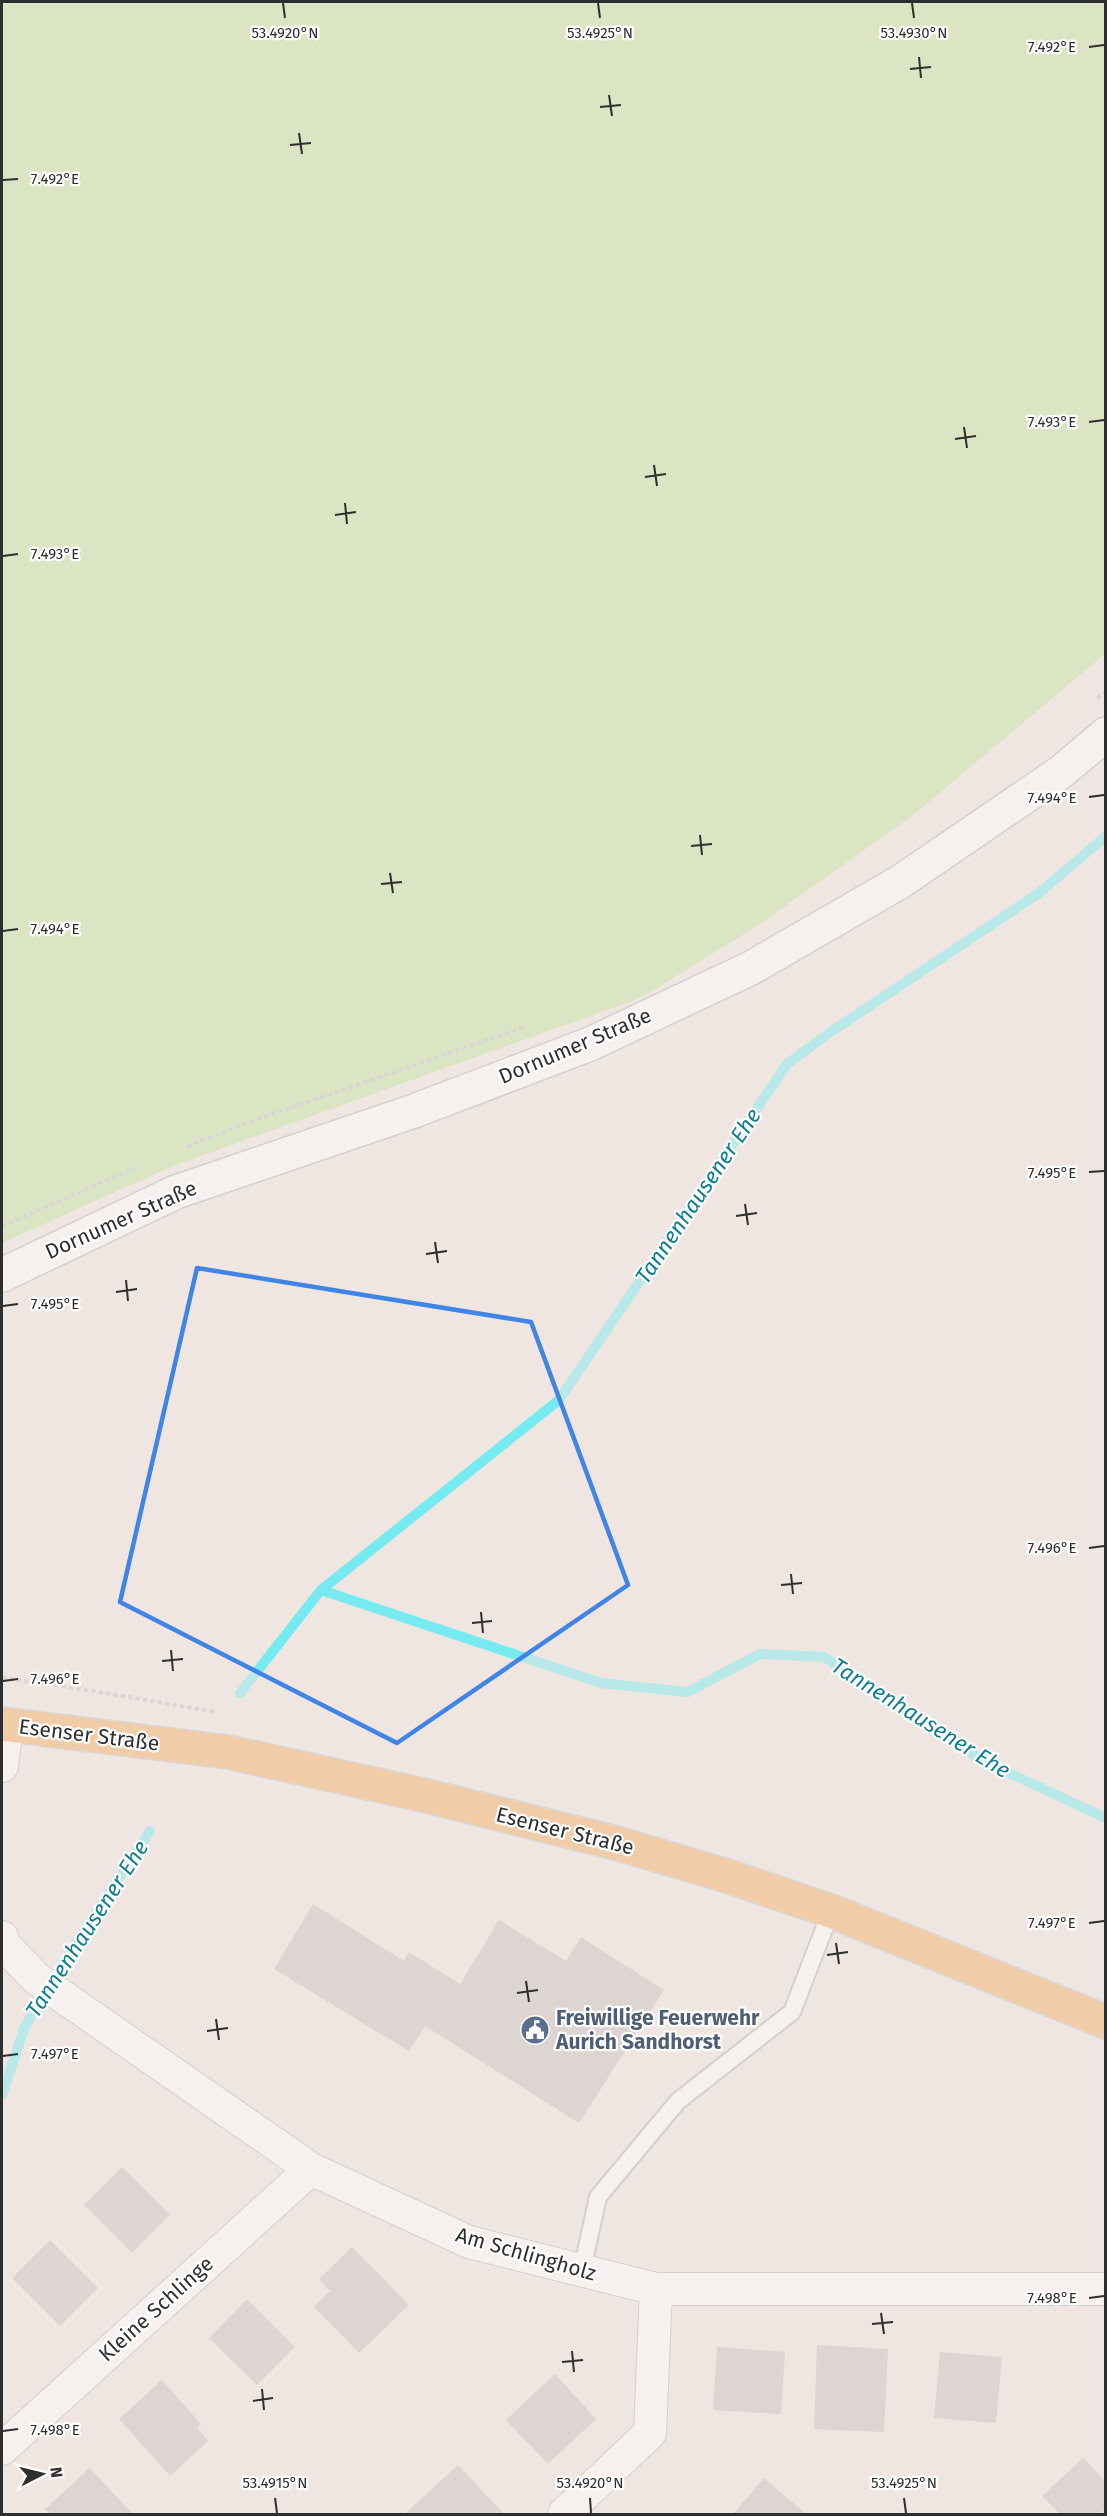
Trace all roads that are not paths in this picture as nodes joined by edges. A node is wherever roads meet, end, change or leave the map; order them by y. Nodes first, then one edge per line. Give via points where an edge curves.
1 (1106, 734) edge
2 (2, 1275) edge
3 (4, 1724) edge
4 (2, 1766) edge
5 (831, 1911) junction
6 (2, 1937) edge
7 (1106, 2022) edge
8 (311, 2169) junction
9 (582, 2270) junction
10 (656, 2289) junction
11 (1106, 2289) edge
12 (2, 2449) edge
13 (564, 2514) edge

1 - 2 main road, Dornumer Straße via 1061,772 900,882 751,968 590,1044 414,1111 176,1192
3 - 4 street
3 - 5 main road, Esenser Straße via 228,1752 427,1796 616,1843
5 - 7 main road, Esenser Straße
5 - 9 lane via 792,2012 678,2102 598,2197
6 - 8 street, Am Schlingholz via 5,1946 36,1978
8 - 9 street, Am Schlingholz via 470,2242
8 - 12 street, Kleine Schlinge
9 - 10 street, Am Schlingholz
10 - 11 street, Am Schlingholz
10 - 13 street via 650,2433

